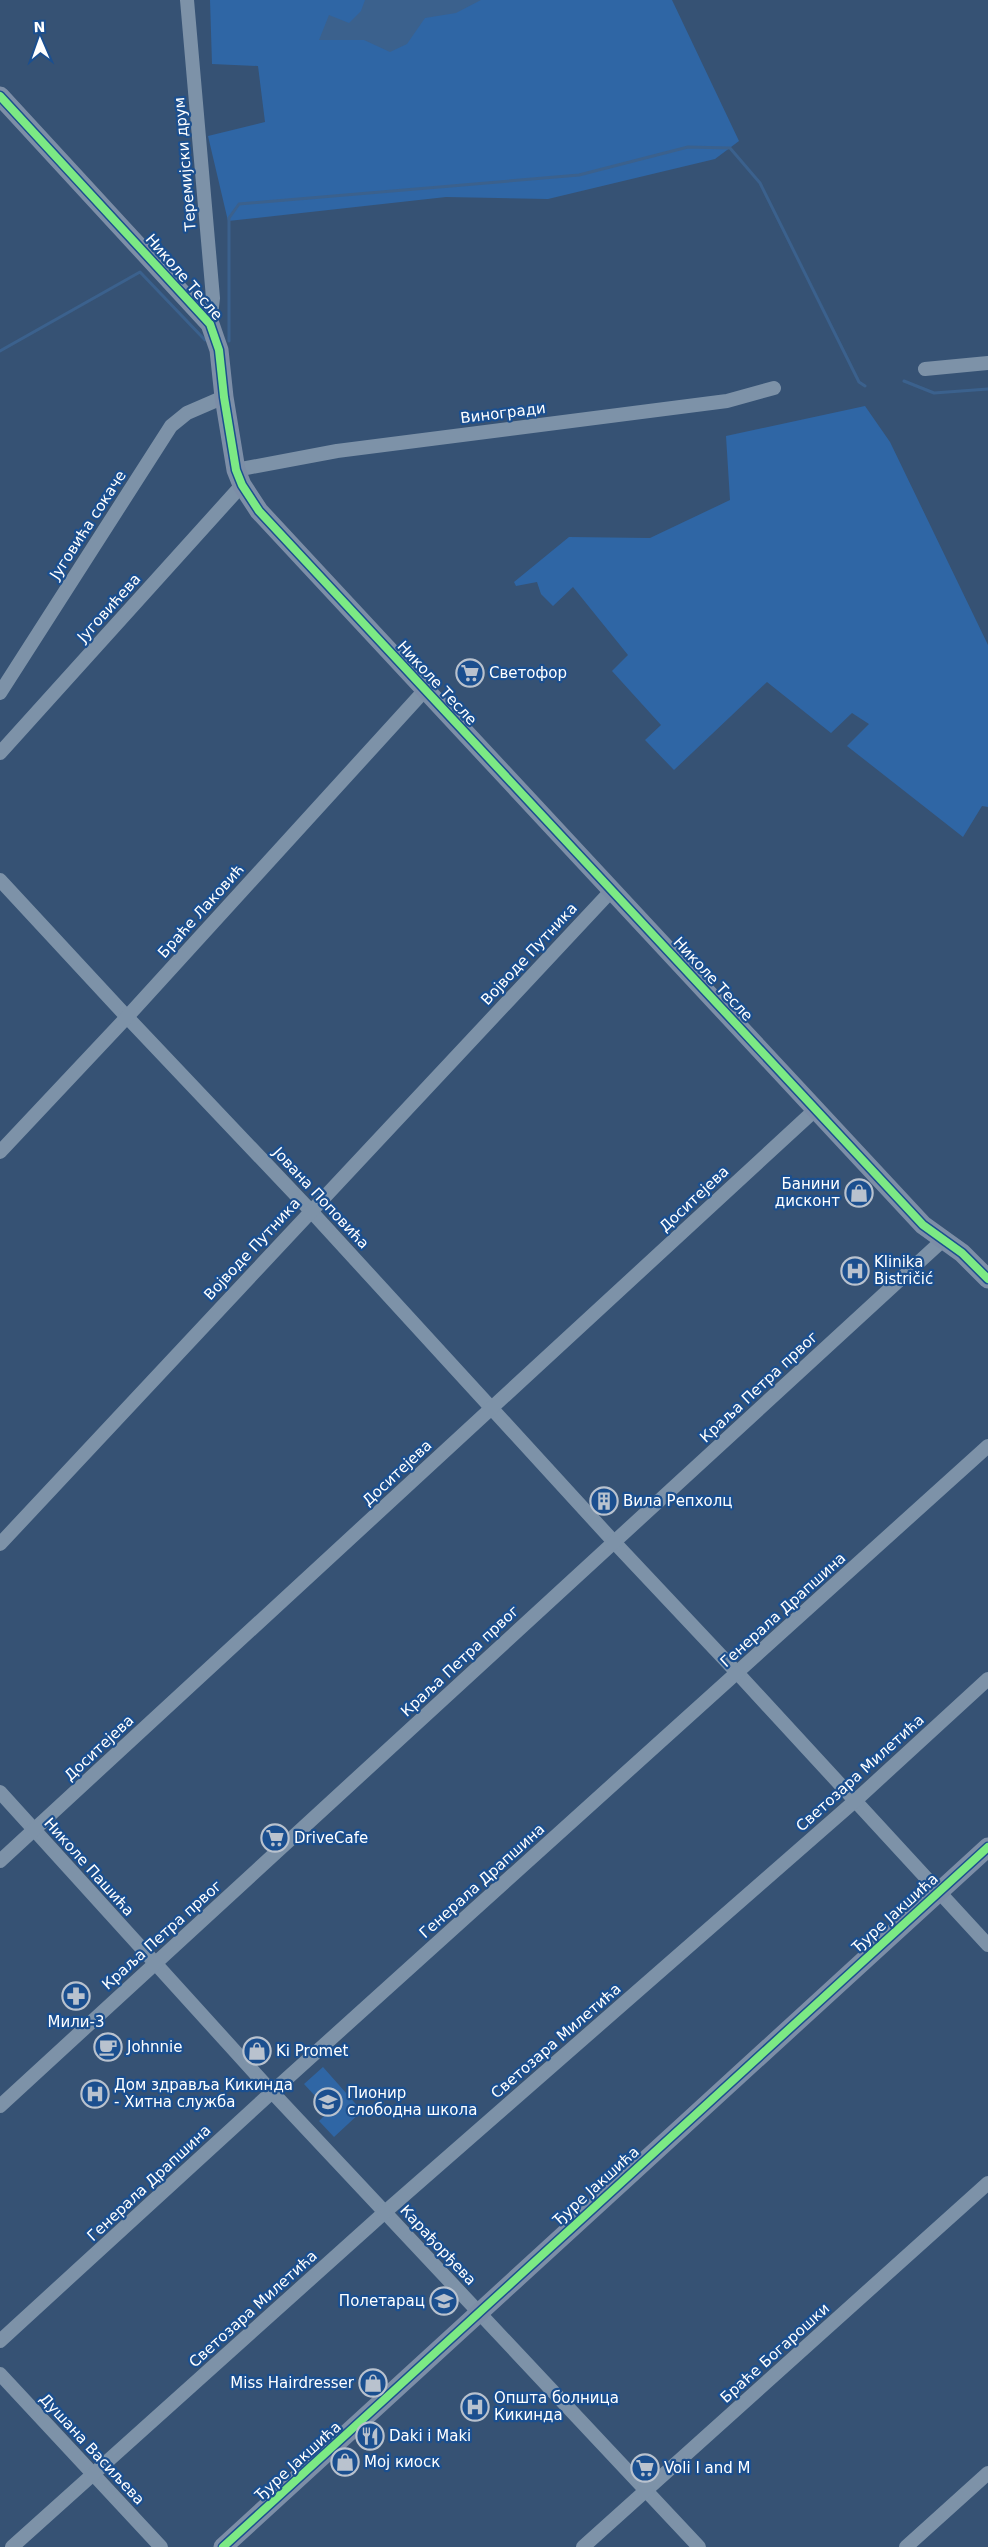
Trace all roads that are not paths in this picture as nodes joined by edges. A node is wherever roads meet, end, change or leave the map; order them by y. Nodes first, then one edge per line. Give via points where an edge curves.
1 (188, 0) edge
2 (0, 96) edge
3 (210, 324) junction
4 (988, 363) edge
5 (925, 368) dead end
6 (774, 388) dead end
7 (224, 397) junction
8 (239, 478) junction
9 (424, 690) junction
10 (0, 693) edge
11 (0, 753) edge
12 (0, 880) edge
13 (612, 890) junction
14 (127, 1017) junction
15 (815, 1110) junction
16 (0, 1152) edge
17 (310, 1210) junction
18 (943, 1240) junction
19 (988, 1279) edge
20 (492, 1408) junction
21 (988, 1446) edge
22 (614, 1542) junction
23 (0, 1544) edge
24 (737, 1673) junction
25 (988, 1679) edge
26 (0, 1792) edge
27 (856, 1800) junction
28 (34, 1830) junction
29 (988, 1847) edge
30 (0, 1861) edge
31 (938, 1892) junction
32 (988, 1945) edge
33 (155, 1963) junction
34 (272, 2092) junction
35 (0, 2106) edge
36 (988, 2183) edge
37 (385, 2212) junction
38 (478, 2312) junction
39 (0, 2341) edge
40 (0, 2374) edge
41 (988, 2473) edge
42 (93, 2475) junction
43 (647, 2491) junction
44 (12, 2547) edge
45 (161, 2547) edge
46 (223, 2547) edge
47 (583, 2547) edge
48 (699, 2547) edge
49 (906, 2547) edge

1 - 3 street, Теремијски друм via 213,298
2 - 3 main road, Николе Тесле
3 - 7 main road, Николе Тесле via 219,350
4 - 5 street
6 - 8 street, Виногради via 727,401 337,451
7 - 8 main road, Николе Тесле
7 - 10 street, Југовића сокаче via 187,413 171,426
8 - 9 main road, Николе Тесле via 260,511
8 - 11 street, Југовићева
9 - 13 main road, Николе Тесле
9 - 14 street, Браће Лаковић
12 - 14 street, Јована Поповића
13 - 15 main road, Николе Тесле
13 - 17 street, Војводе Путника
14 - 16 street, Браће Лаковић
14 - 17 street, Јована Поповића
15 - 18 main road, Николе Тесле
15 - 20 street, Доситејева
17 - 20 street, Јована Поповића
17 - 23 street, Војводе Путника
18 - 19 main road, Николе Тесле
18 - 22 street, Краља Петра првог
20 - 22 street, Јована Поповића
20 - 28 street, Доситејева
21 - 24 street, Генерала Драпшина
22 - 24 street, Јована Поповића
22 - 33 street, Краља Петра првог
24 - 27 street, Јована Поповића
24 - 34 street, Генерала Драпшина
25 - 27 street, Светозара Милетића
26 - 28 street, Николе Пашића
27 - 31 street, Јована Поповића
27 - 37 street, Светозара Милетића
28 - 30 street, Доситејева
28 - 33 street, Николе Пашића
29 - 31 main road, Ђуре Јакшића
31 - 32 street, Јована Поповића
31 - 38 main road, Ђуре Јакшића
33 - 34 street, Карађорђева
33 - 35 street, Краља Петра првог
34 - 37 street, Карађорђева
34 - 39 street, Генерала Драпшина
36 - 43 street, Браће Богарошки
37 - 38 street, Карађорђева
37 - 42 street, Светозара Милетића
38 - 43 street, Карађорђева
38 - 46 main road, Ђуре Јакшића
40 - 42 street, Душана Васиљева
41 - 49 street
42 - 44 street, Светозара Милетића
42 - 45 street, Душана Васиљева
43 - 47 street, Браће Богарошки
43 - 48 street, Карађорђева

